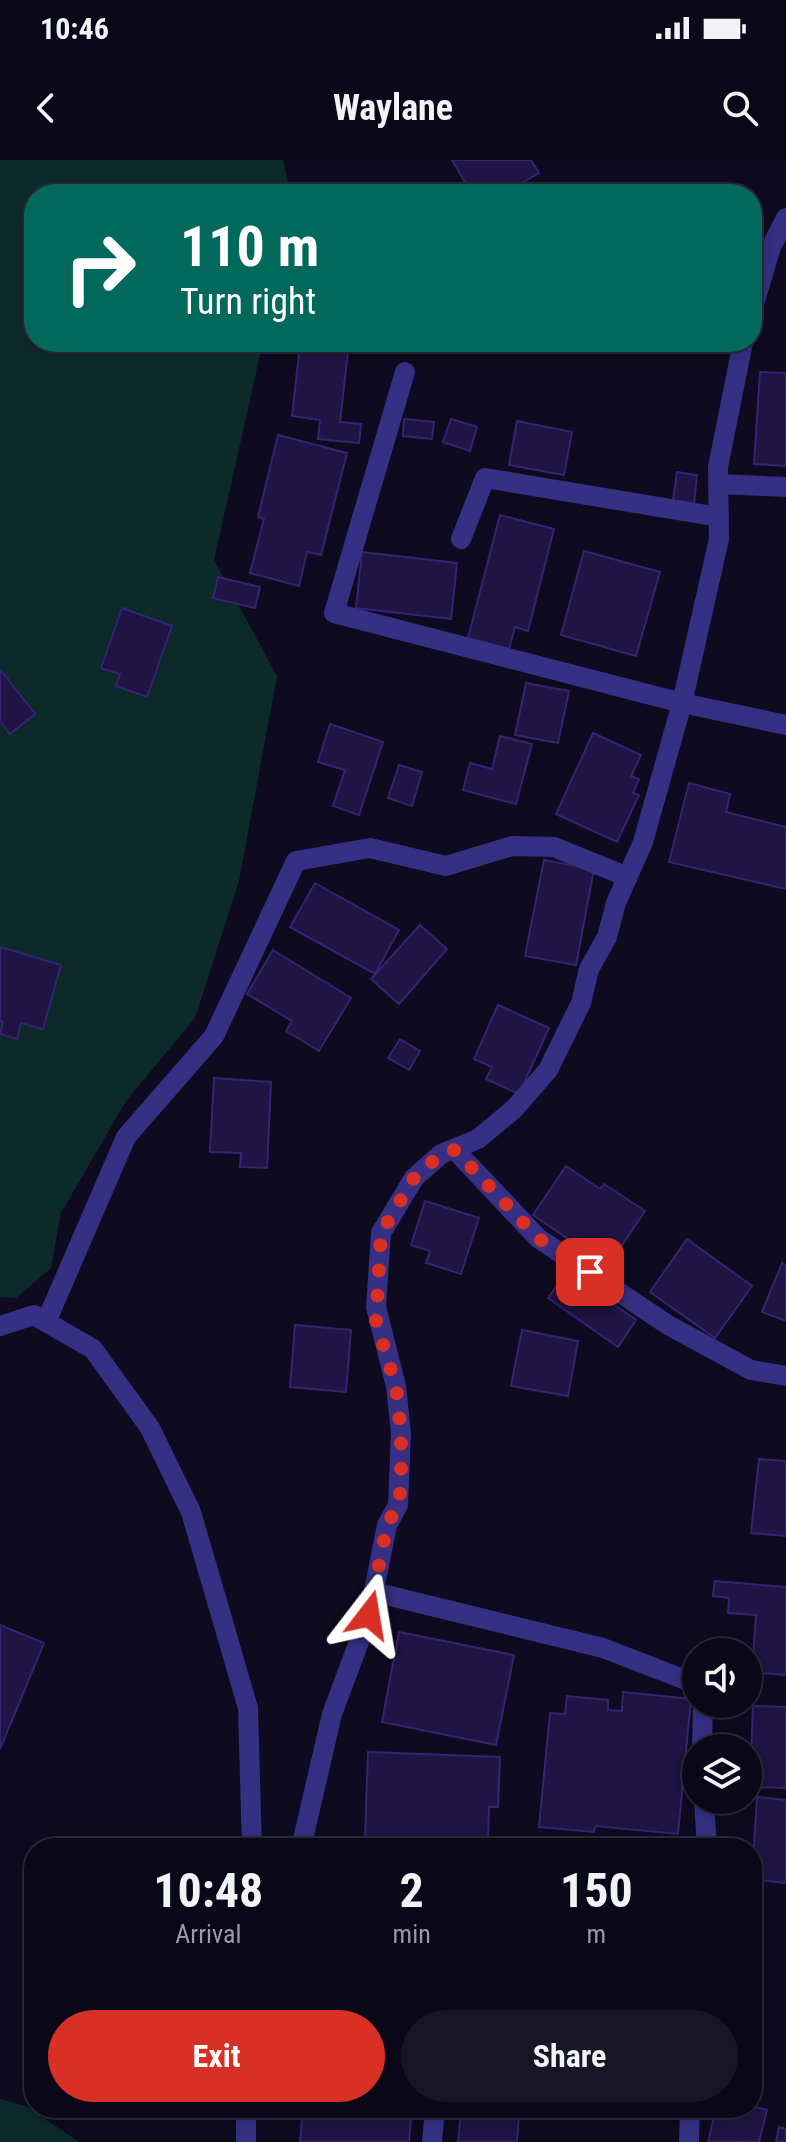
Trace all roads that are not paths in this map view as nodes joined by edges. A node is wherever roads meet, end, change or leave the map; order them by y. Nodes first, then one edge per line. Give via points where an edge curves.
1 (786, 218) edge
2 (762, 277) edge
3 (741, 352) edge
4 (405, 372) dead end
5 (718, 484) junction
6 (786, 487) edge
7 (719, 517) junction
8 (461, 539) dead end
9 (682, 703) junction
10 (786, 725) edge
11 (628, 877) junction
12 (455, 1150) junction
13 (46, 1322) junction
14 (0, 1326) edge
15 (786, 1376) edge
16 (374, 1592) junction
17 (682, 1679) edge
18 (705, 1814) edge
19 (252, 1838) edge
20 (303, 1838) edge
21 (706, 1838) edge
22 (246, 2118) edge
23 (434, 2118) edge
24 (690, 2118) edge
25 (246, 2142) edge
26 (432, 2142) edge
27 (689, 2142) edge

1 - 2 street
3 - 5 street
4 - 9 street via 334,613
5 - 6 street
5 - 7 street
7 - 8 street via 485,478
7 - 9 street via 719,539
9 - 10 street
9 - 11 street
11 - 12 street via 607,937 589,969 581,1003 548,1070 514,1109 478,1139
11 - 13 street via 554,847 512,846 446,866 370,848 296,861 214,1036 126,1137
12 - 15 street via 538,1238 668,1325 751,1370
12 - 16 street via 441,1154 414,1178 381,1233 376,1322 396,1386 401,1487 387,1525
13 - 14 street via 34,1315
13 - 19 street via 93,1349 150,1428 191,1512 248,1708
16 - 17 street via 603,1648
16 - 20 street via 332,1714
18 - 21 street
22 - 25 street
23 - 26 street
24 - 27 street

